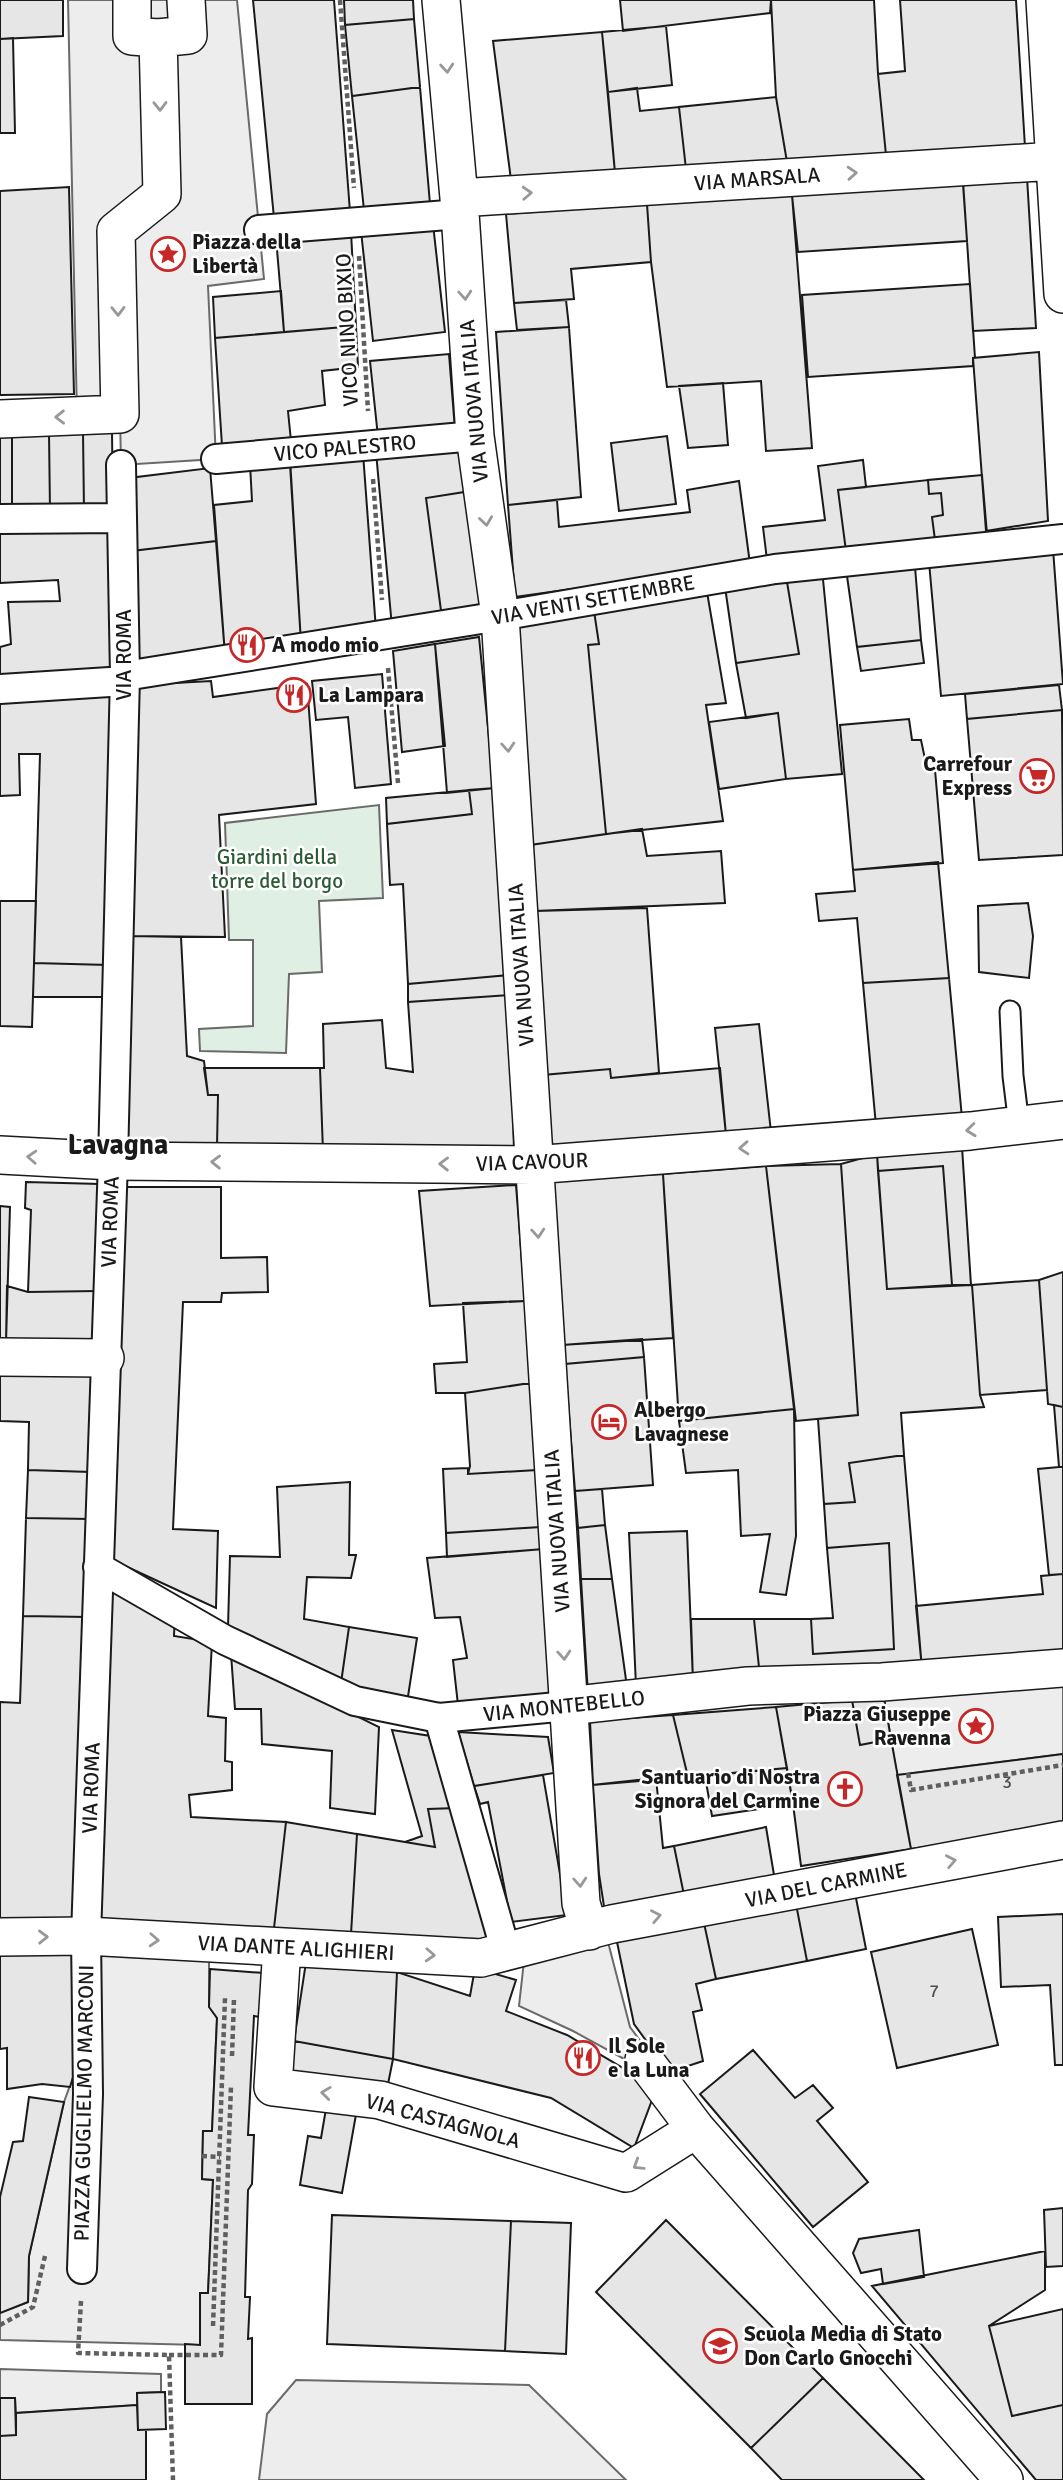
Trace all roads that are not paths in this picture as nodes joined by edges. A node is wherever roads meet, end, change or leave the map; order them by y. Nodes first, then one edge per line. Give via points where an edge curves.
1 (132, 0) edge
2 (186, 0) edge
3 (441, 0) edge
4 (1046, 8) edge
5 (158, 38) junction
6 (1057, 150) edge
7 (459, 206) junction
8 (258, 230) dead end
9 (1063, 294) edge
10 (0, 419) edge
11 (475, 436) junction
12 (216, 459) dead end
13 (121, 465) dead end
14 (121, 518) junction
15 (0, 519) edge
16 (1063, 539) edge
17 (500, 616) junction
18 (125, 679) junction
19 (0, 689) edge
20 (1010, 1011) dead end
21 (1063, 1120) edge
22 (1019, 1125) junction
23 (0, 1155) edge
24 (113, 1161) junction
25 (533, 1164) junction
26 (0, 1357) edge
27 (105, 1358) junction
28 (99, 1567) junction
29 (1063, 1668) edge
30 (568, 1706) junction
31 (439, 1718) junction
32 (1063, 1840) edge
33 (589, 1931) junction
34 (86, 1936) junction
35 (0, 1937) edge
36 (282, 1947) junction
37 (506, 1952) junction
38 (644, 2060) dead end
39 (696, 2129) junction
40 (82, 2269) road end
41 (1004, 2480) edge

1 - 5 street via 132,36
2 - 5 street via 188,35
3 -> 7 street, VIA NUOVA ITALIA
4 - 6 street
5 -> 10 street via 162,194 116,231 120,414
7 -> 6 street, VIA MARSALA
6 - 9 street
7 - 8 street via 357,222
7 -> 11 street, VIA NUOVA ITALIA
11 - 12 street, VICO PALESTRO
11 -> 17 street, VIA NUOVA ITALIA
13 - 14 street, VIA ROMA
14 - 15 street
14 - 18 street, VIA ROMA
16 - 17 street, VIA VENTI SETTEMBRE via 775,569
17 - 18 street, VIA VENTI SETTEMBRE
17 -> 25 street, VIA NUOVA ITALIA
18 - 19 street, VIA VENTI SETTEMBRE
18 - 24 street, VIA ROMA
20 - 22 lane
21 - 22 street, VIA CAVOUR
22 -> 25 street, VIA CAVOUR
24 -> 23 street, VIA CAVOUR
25 -> 24 street, VIA CAVOUR
24 - 27 street, VIA ROMA
25 -> 30 street, VIA NUOVA ITALIA
26 - 27 street
27 - 28 street, VIA ROMA
28 - 31 street, VIA MONTEBELLO via 225,1640 355,1701
28 - 34 street, VIA ROMA
29 - 30 street, VIA MONTEBELLO via 882,1682 748,1686
30 - 31 street, VIA MONTEBELLO
30 -> 33 street, VIA NUOVA ITALIA via 581,1903
31 - 37 street
33 -> 32 street, VIA DEL CARMINE
33 - 37 street, VIA DANTE ALIGHIERI
35 -> 34 street, VIA DANTE ALIGHIERI
34 -> 36 street, VIA DANTE ALIGHIERI
34 - 40 street, PIAZZA GUGLIELMO MARCONI via 88,2094
36 -> 37 street, VIA DANTE ALIGHIERI via 481,1958
39 -> 36 street, VIA CASTAGNOLA via 625,2173 380,2100 273,2087
38 - 39 street
39 - 41 street

